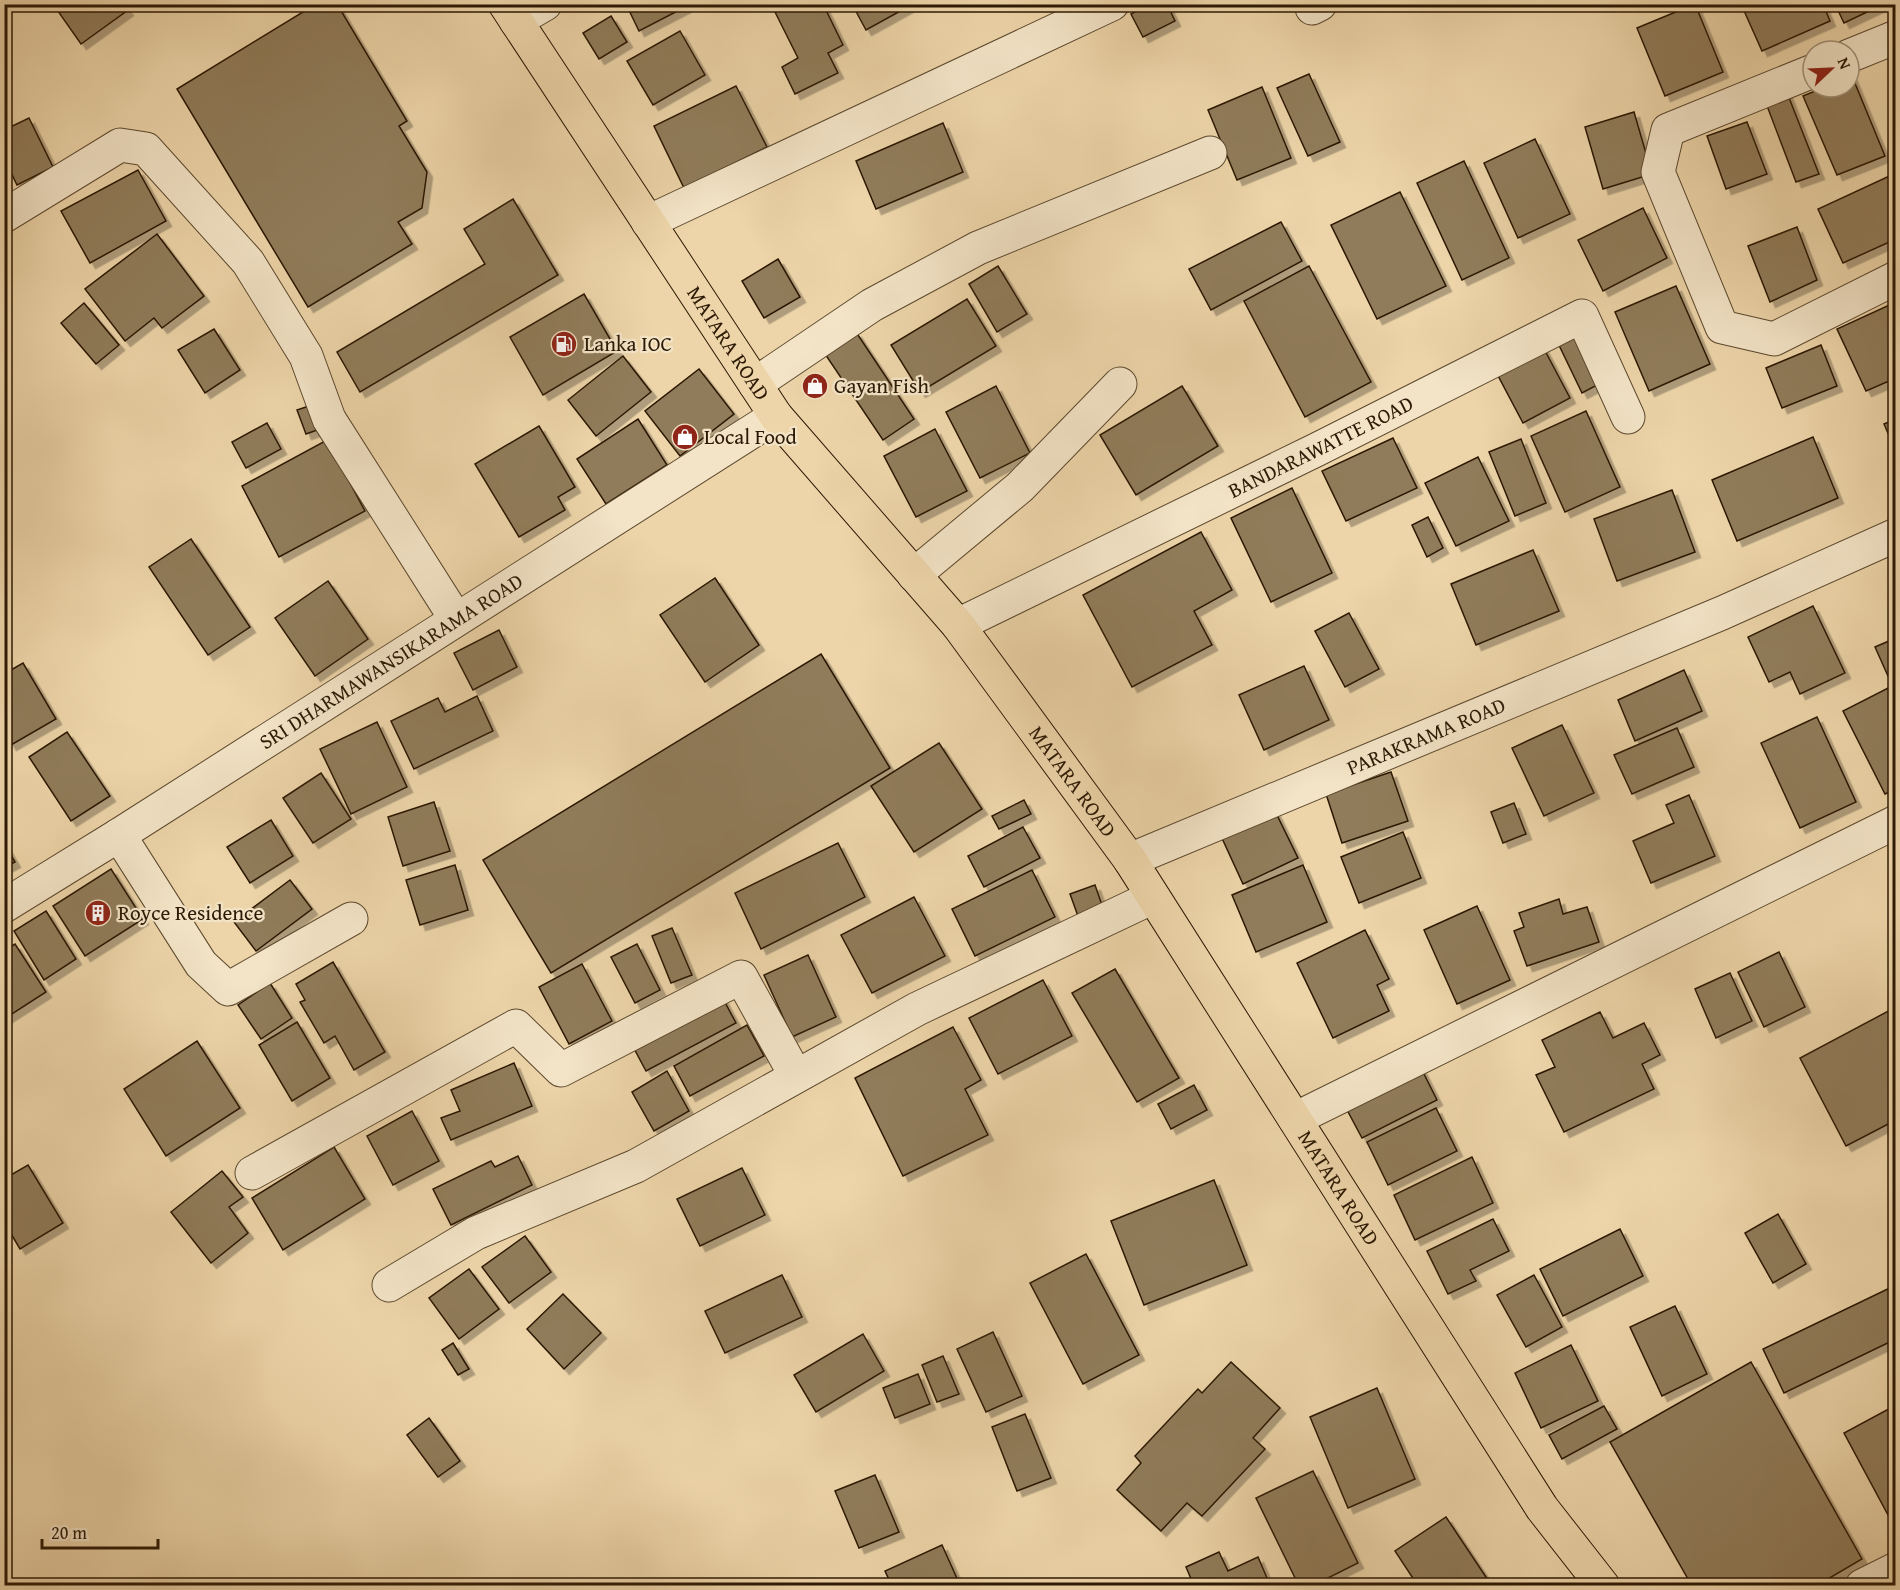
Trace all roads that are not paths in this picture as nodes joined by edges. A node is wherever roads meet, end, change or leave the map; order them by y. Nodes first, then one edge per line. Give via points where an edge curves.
1 (545, 4) edge
2 (1112, 4) edge
3 (1311, 4) edge
4 (1320, 4) edge
5 (511, 13) edge
6 (1896, 37) edge
7 (1861, 51) edge
8 (1801, 76) edge
9 (1210, 153) dead end
10 (4, 216) edge
11 (648, 222) junction
12 (1896, 278) edge
13 (755, 384) junction
14 (1120, 384) dead end
15 (776, 416) junction
16 (1628, 417) dead end
17 (1896, 535) edge
18 (914, 575) junction
19 (456, 620) junction
20 (958, 625) junction
21 (1896, 822) edge
22 (119, 835) junction
23 (1130, 860) junction
24 (1153, 897) junction
25 (4, 906) edge
26 (351, 919) dead end
27 (796, 1076) junction
28 (1295, 1119) junction
29 (252, 1173) dead end
30 (389, 1285) dead end
31 (1896, 1569) edge
32 (1603, 1586) edge
33 (1862, 1586) edge

1 - 5 street
2 - 11 street
3 - 4 street via 1312,8
5 - 11 highway, MATARA ROAD
6 - 7 street
8 - 12 street via 1668,130 1658,172 1722,327 1774,339
9 - 13 street via 978,248 872,305
10 - 19 street via 120,145 146,149 248,262 306,356 329,419
11 - 13 highway, MATARA ROAD
13 - 15 highway, MATARA ROAD
14 - 18 street via 1020,487
15 - 18 highway, MATARA ROAD
15 - 19 street, SRI DHARMAWANSIKARAMA ROAD
16 - 20 street, BANDARAWATTE ROAD via 1582,316
17 - 23 street, PARAKRAMA ROAD via 1722,613
18 - 20 highway, MATARA ROAD
19 - 22 street, SRI DHARMAWANSIKARAMA ROAD
20 - 23 highway, MATARA ROAD
21 - 28 street
22 - 25 street, SRI DHARMAWANSIKARAMA ROAD
22 - 26 street via 201,964 228,989
23 - 24 highway, MATARA ROAD
24 - 27 street via 917,1010
24 - 28 highway, MATARA ROAD
27 - 29 street via 741,977 561,1070 516,1026
27 - 30 street via 636,1166 476,1233
28 - 32 highway, MATARA ROAD via 1542,1508
31 - 33 street

